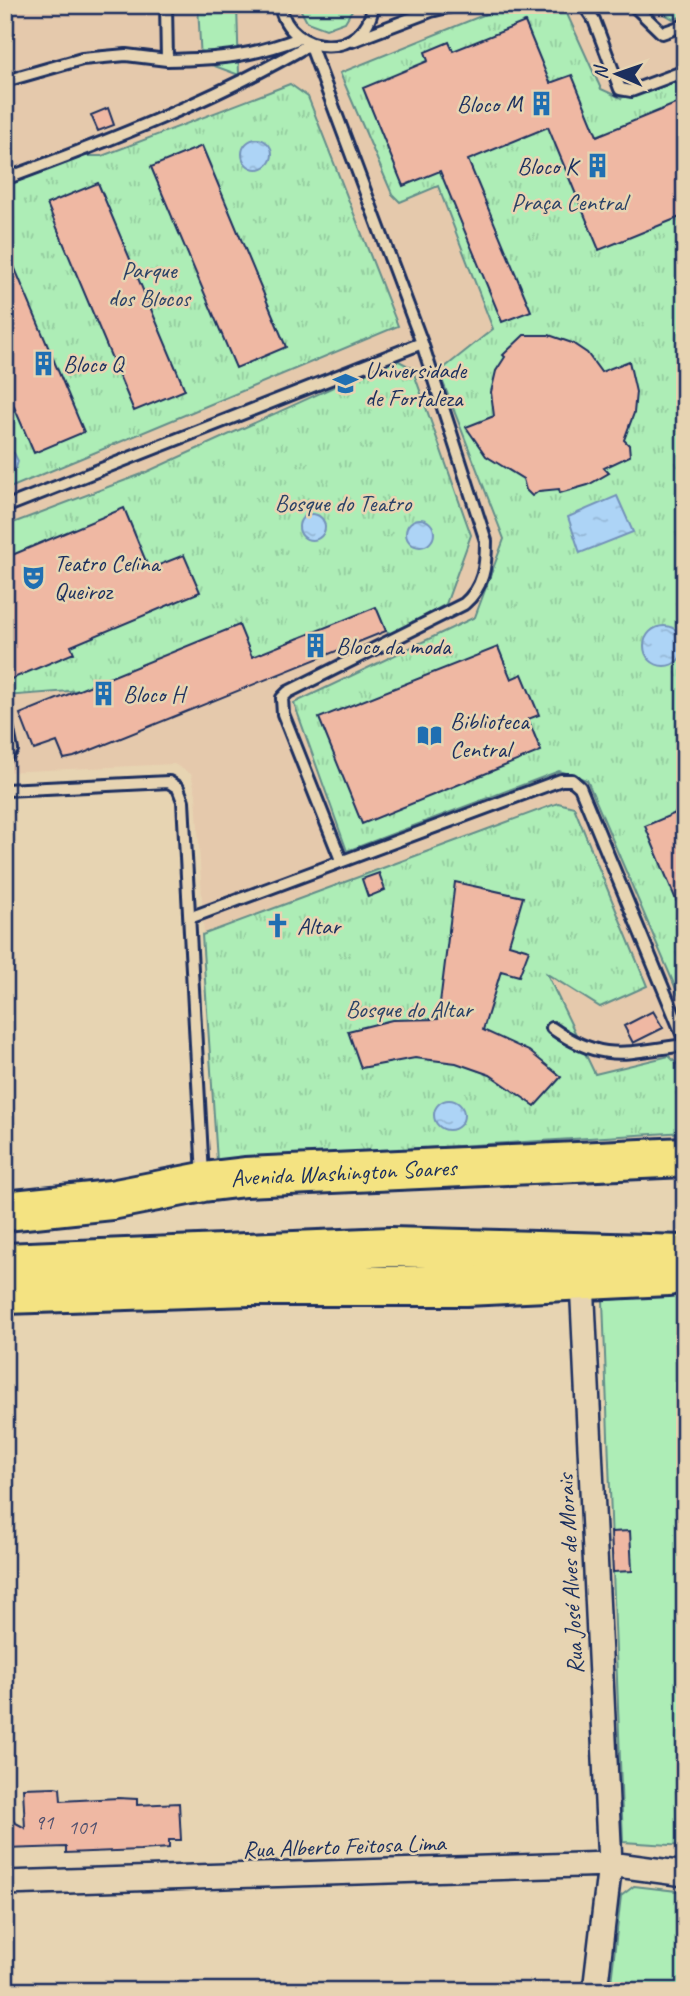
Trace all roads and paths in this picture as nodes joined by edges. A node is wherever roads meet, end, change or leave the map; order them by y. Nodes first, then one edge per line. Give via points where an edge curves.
1 (166, 5) edge
2 (280, 5) edge
3 (373, 5) edge
4 (418, 5) edge
5 (456, 5) edge
6 (584, 5) edge
7 (633, 5) edge
8 (431, 11) junction
9 (685, 25) edge
10 (305, 41) junction
11 (346, 43) junction
12 (167, 60) junction
13 (685, 71) edge
14 (5, 81) edge
15 (5, 179) edge
16 (422, 343) junction
17 (5, 507) edge
18 (5, 716) edge
19 (5, 757) edge
20 (5, 790) edge
21 (341, 860) junction
22 (192, 917) junction
23 (552, 1028) dead end
24 (685, 1043) edge
25 (685, 1157) edge
26 (204, 1182) junction
27 (5, 1211) edge
28 (685, 1255) edge
29 (5, 1264) edge
30 (685, 1276) edge
31 (582, 1281) junction
32 (5, 1294) edge
33 (610, 1864) junction
34 (685, 1874) edge
35 (5, 1883) edge
36 (595, 1991) edge

1 - 12 lane
2 - 10 lane via 284,20
3 - 11 lane via 366,24
4 - 8 lane
5 - 8 lane
6 - 13 lane via 594,20 616,85 625,91
7 - 9 lane via 662,33
8 - 11 lane
10 - 11 lane via 323,47
10 - 12 lane via 226,59
10 - 15 lane via 257,75 92,148
10 - 16 lane
12 - 14 lane via 126,55 82,59
16 - 17 lane
16 - 21 lane via 486,541 486,565 474,596 464,604 282,698 283,714
18 - 19 lane via 13,741
20 - 22 lane via 169,782 178,788 183,801
21 - 22 lane
21 - 24 lane via 561,780 572,780 580,787
22 - 26 lane
23 - 24 lane via 586,1050 605,1054
25 - 26 highway, Avenida Washington Soares
26 - 27 highway, Avenida Washington Soares via 111,1200
28 - 29 highway via 390,1247
30 - 31 highway
31 - 32 highway
31 - 33 street, Rua José Alves de Morais
33 - 34 street, Rua Alberto Feitosa Lima
33 - 35 street, Rua Alberto Feitosa Lima
33 - 36 street, Rua José Alves de Morais

